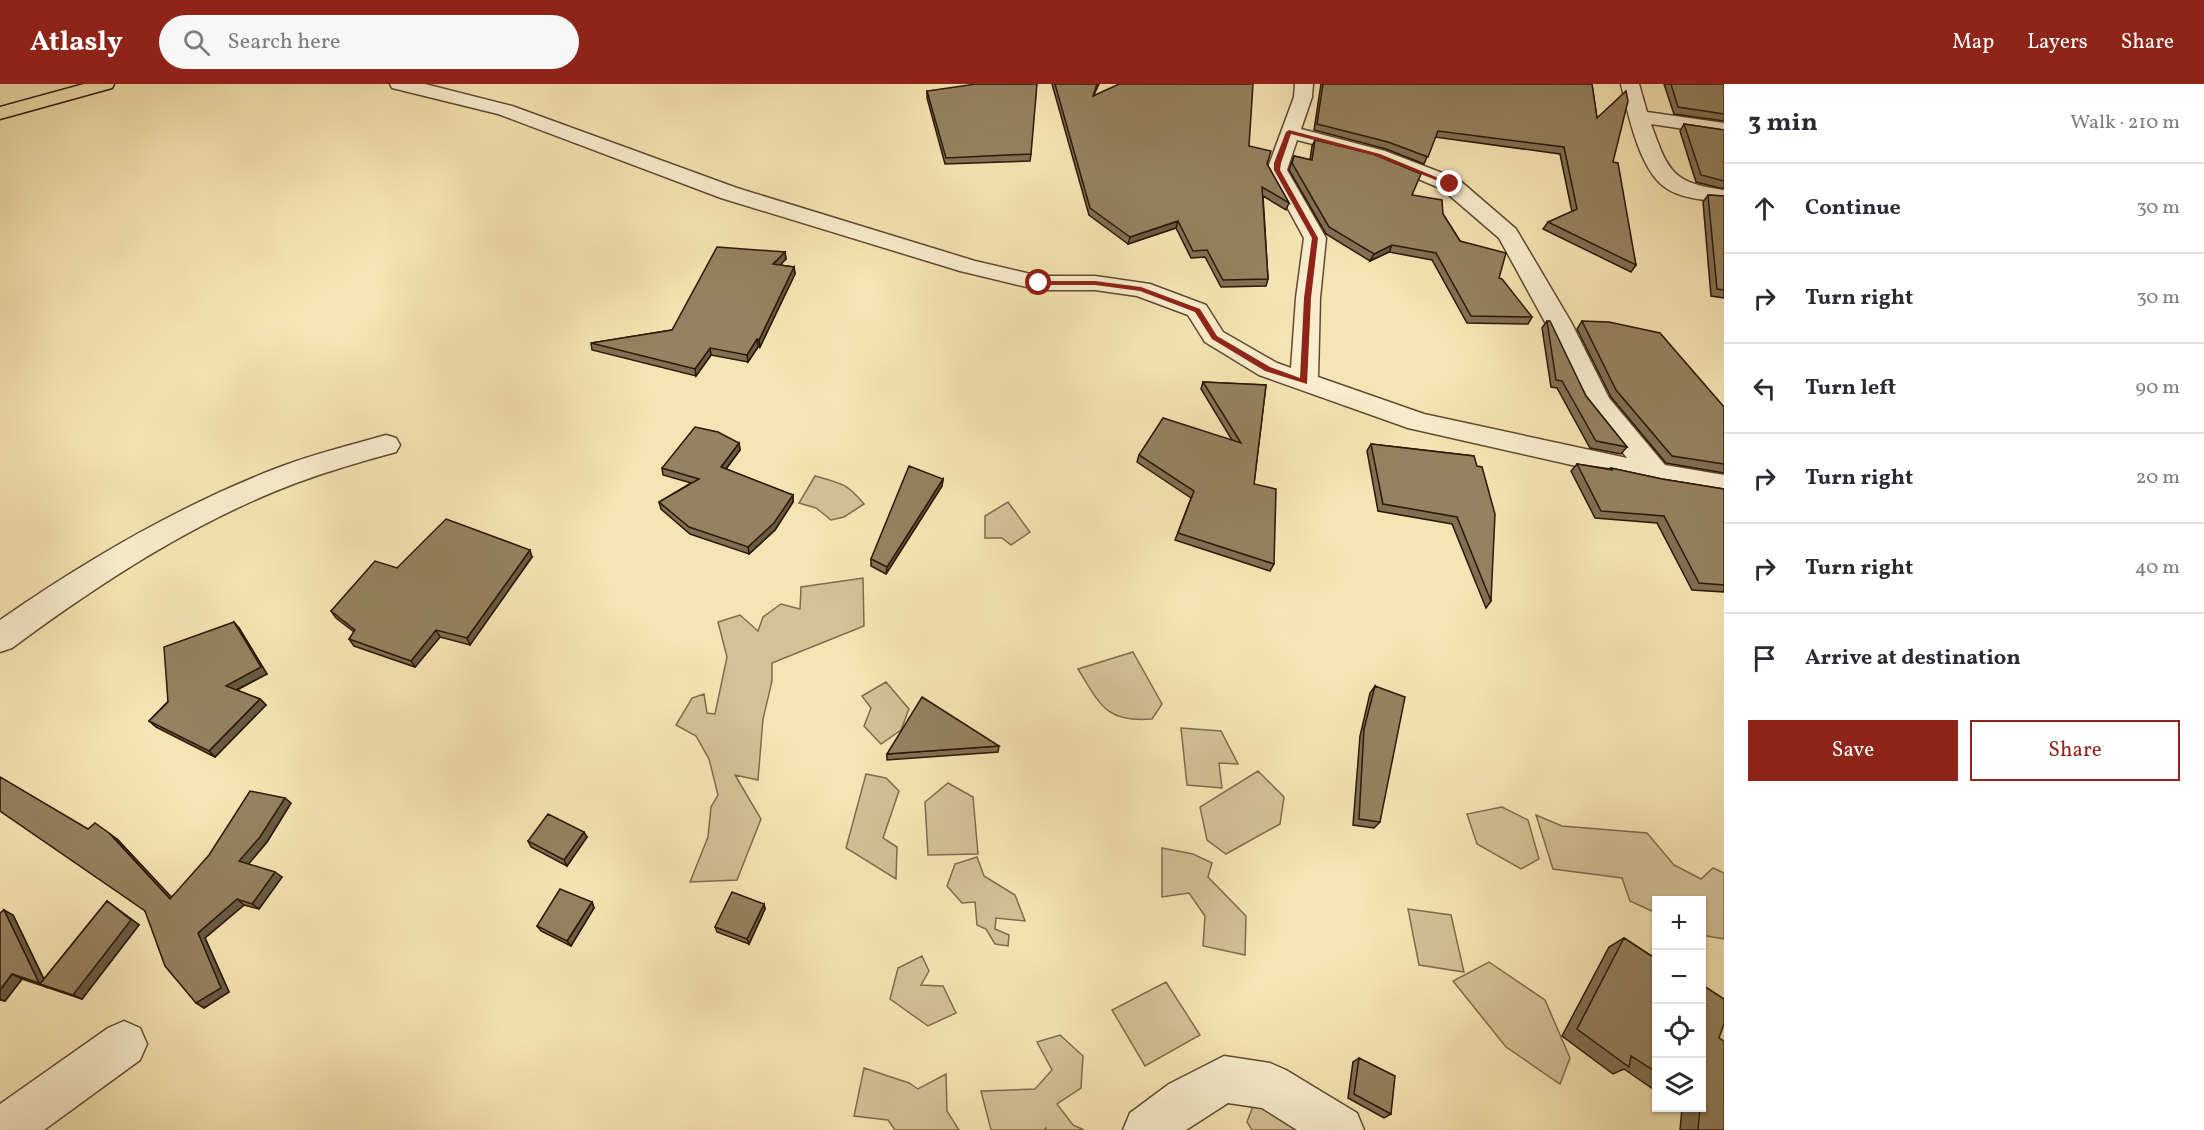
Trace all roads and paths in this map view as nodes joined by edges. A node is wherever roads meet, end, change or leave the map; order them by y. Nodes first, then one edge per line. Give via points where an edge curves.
1 (105, 84) edge
2 (399, 84) edge
3 (1304, 84) edge
4 (1630, 84) edge
5 (0, 113) edge
6 (1638, 116) junction
7 (1724, 129) edge
8 (1289, 132) junction
9 (1724, 196) edge
10 (1304, 382) junction
11 (387, 445) dead end
12 (1656, 474) junction
13 (1724, 485) edge
14 (0, 638) edge
15 (124, 1044) dead end
16 (4, 1130) edge
17 (1147, 1130) edge
18 (1340, 1130) edge

1 - 5 main road
2 - 10 street via 495,107 729,193 968,266 1039,283 1095,283 1141,290 1197,310 1214,337 1268,369
3 - 8 street
4 - 6 street
6 - 7 street
6 - 9 street via 1662,175 1680,186
8 - 10 street via 1277,170 1315,238
8 - 12 street via 1378,155 1450,184 1508,234 1597,402
10 - 12 street via 1418,422
11 - 14 street via 339,456 235,497 64,591
12 - 13 street
15 - 16 street
17 - 18 street via 1224,1079 1270,1086

